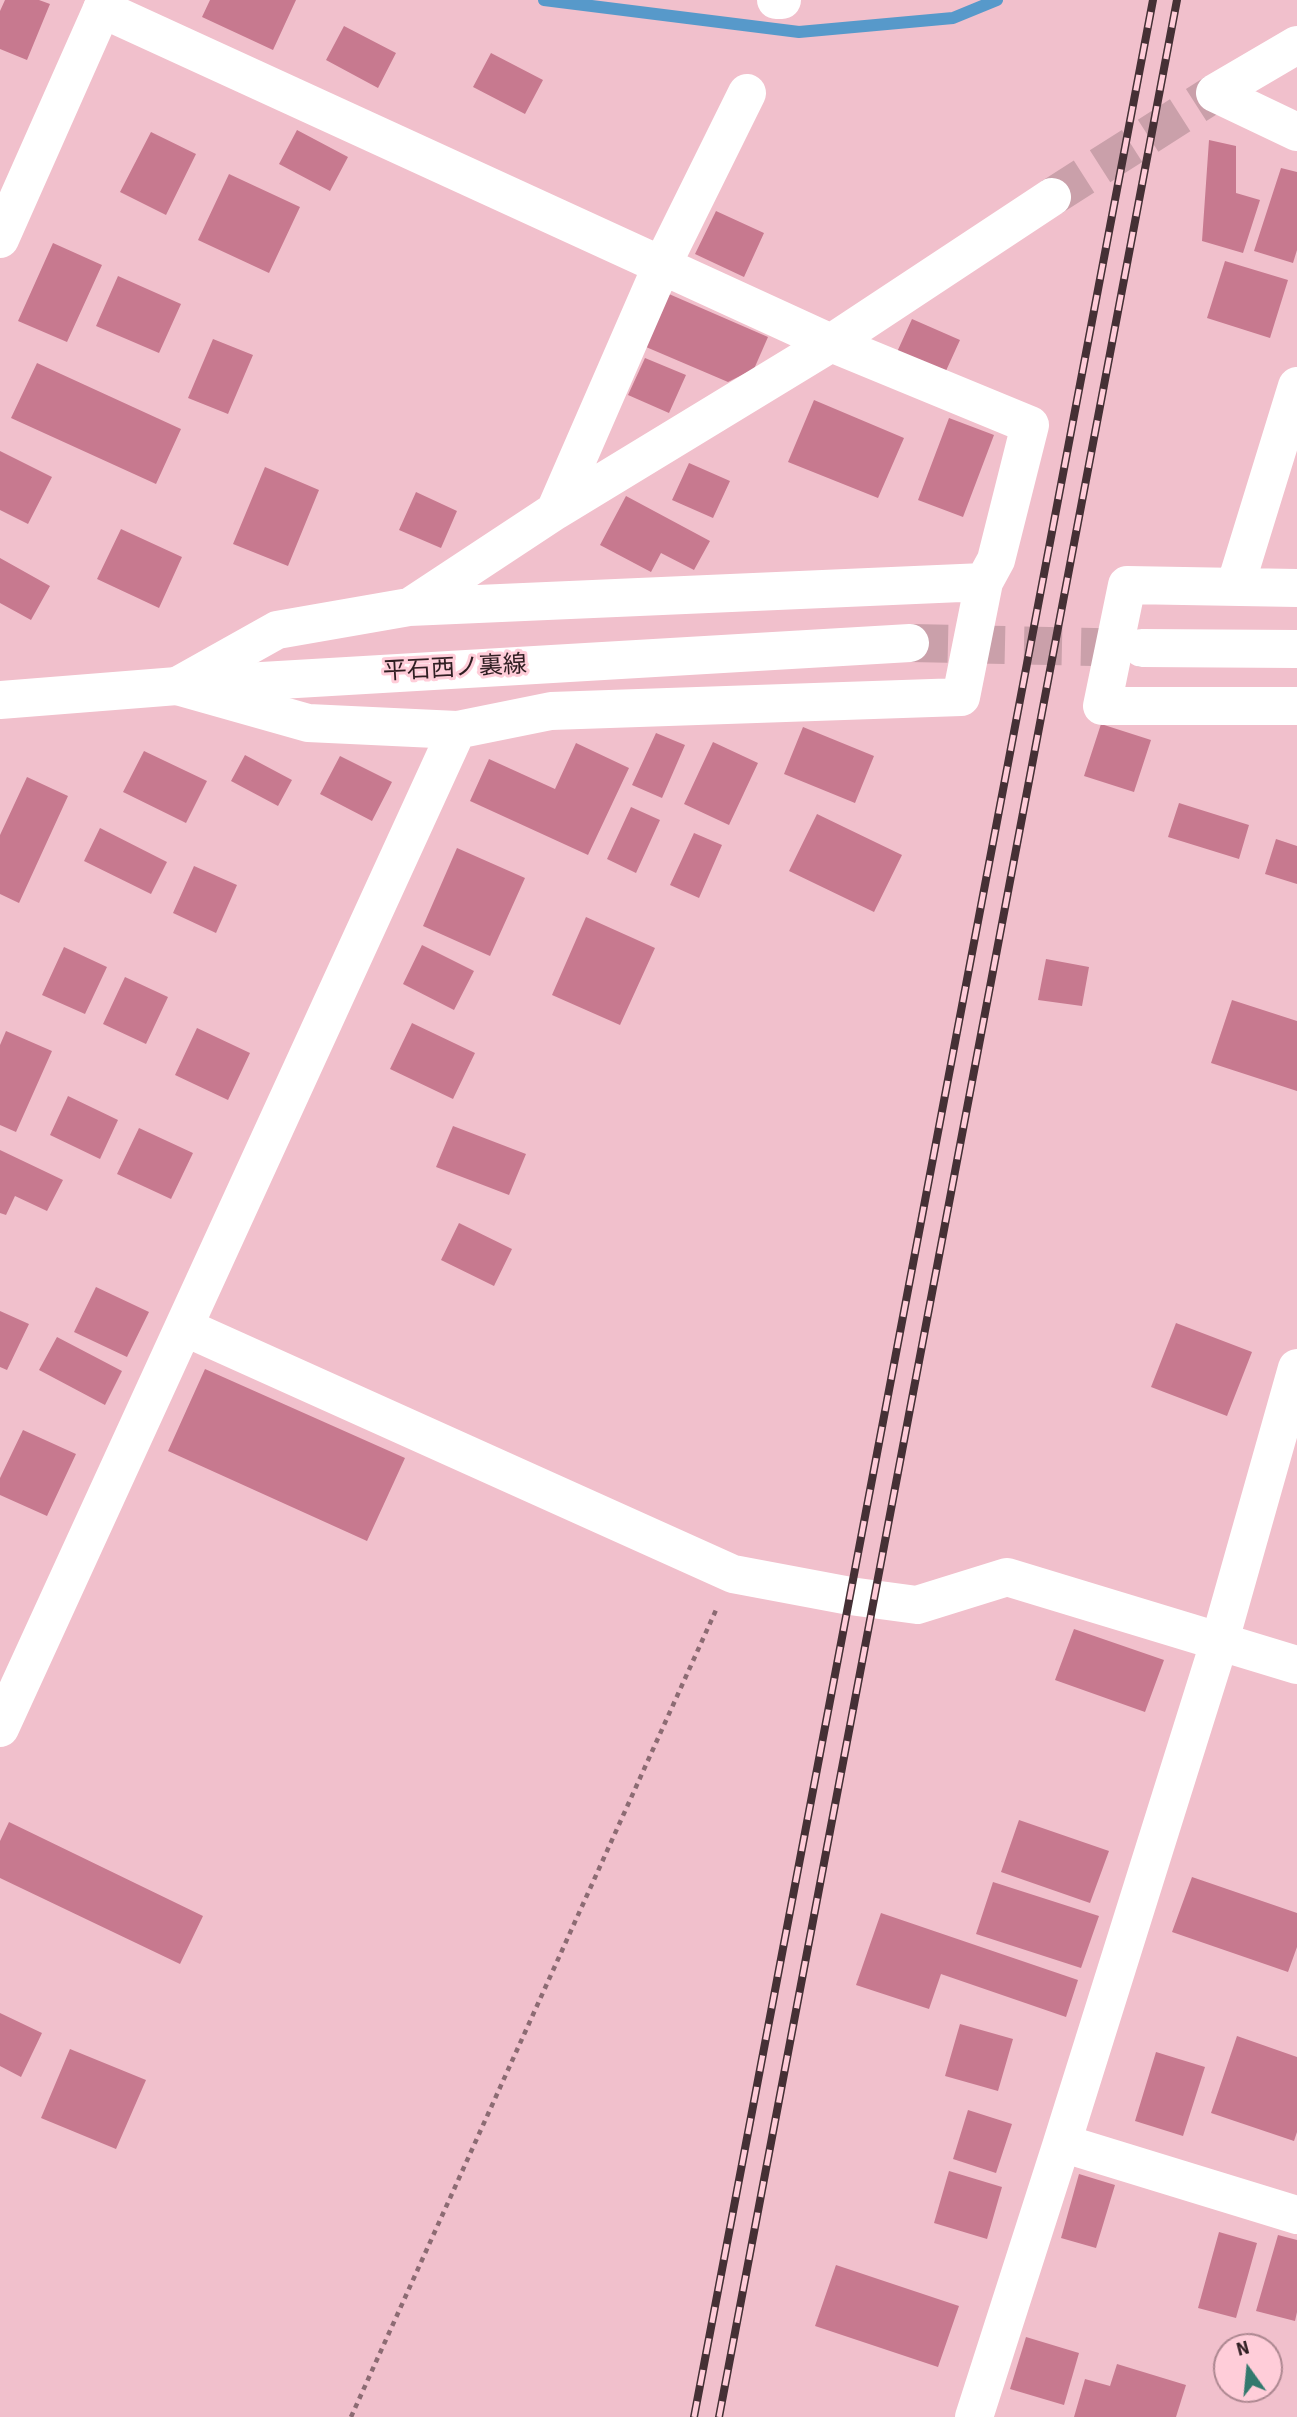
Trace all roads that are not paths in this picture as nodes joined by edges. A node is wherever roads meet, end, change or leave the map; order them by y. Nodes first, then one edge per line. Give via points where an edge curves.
1 (776, 0) edge
2 (782, 0) edge
3 (104, 4) edge
4 (1297, 45) edge
5 (747, 93) dead end
6 (1297, 132) edge
7 (1052, 197) tunnel mouth
8 (0, 239) edge
9 (662, 265) junction
10 (831, 343) junction
11 (1297, 386) edge
12 (555, 511) junction
13 (984, 582) junction
14 (1235, 587) junction
15 (1297, 588) edge
16 (410, 607) junction
17 (910, 643) tunnel mouth
18 (1142, 648) tunnel mouth
19 (1297, 649) edge
20 (177, 686) junction
21 (0, 700) edge
22 (1297, 706) edge
23 (457, 730) junction
24 (184, 1327) junction
25 (1297, 1368) edge
26 (1220, 1640) junction
27 (1297, 1665) edge
28 (0, 1728) edge
29 (1062, 2143) junction
30 (1297, 2215) edge
31 (974, 2417) edge

1 - 2 street
3 - 8 street
3 - 9 street
4 - 6 street via 1215,93
5 - 9 street
7 - 10 street
9 - 10 street
9 - 12 street
10 - 12 street
10 - 13 street via 1030,425 996,559
11 - 14 street
12 - 16 street
13 - 16 street
13 - 23 street via 961,697 551,711
14 - 15 street
14 - 22 street via 1127,584 1102,706
16 - 20 street via 277,630
17 - 20 street, 平石西ノ裏線
18 - 19 street
20 - 21 street, 平石西ノ裏線
20 - 23 street via 309,723
23 - 24 street
24 - 26 street via 733,1574 917,1605 1007,1577
24 - 28 street
25 - 26 street
26 - 27 street
26 - 29 street
29 - 30 street
29 - 31 street

